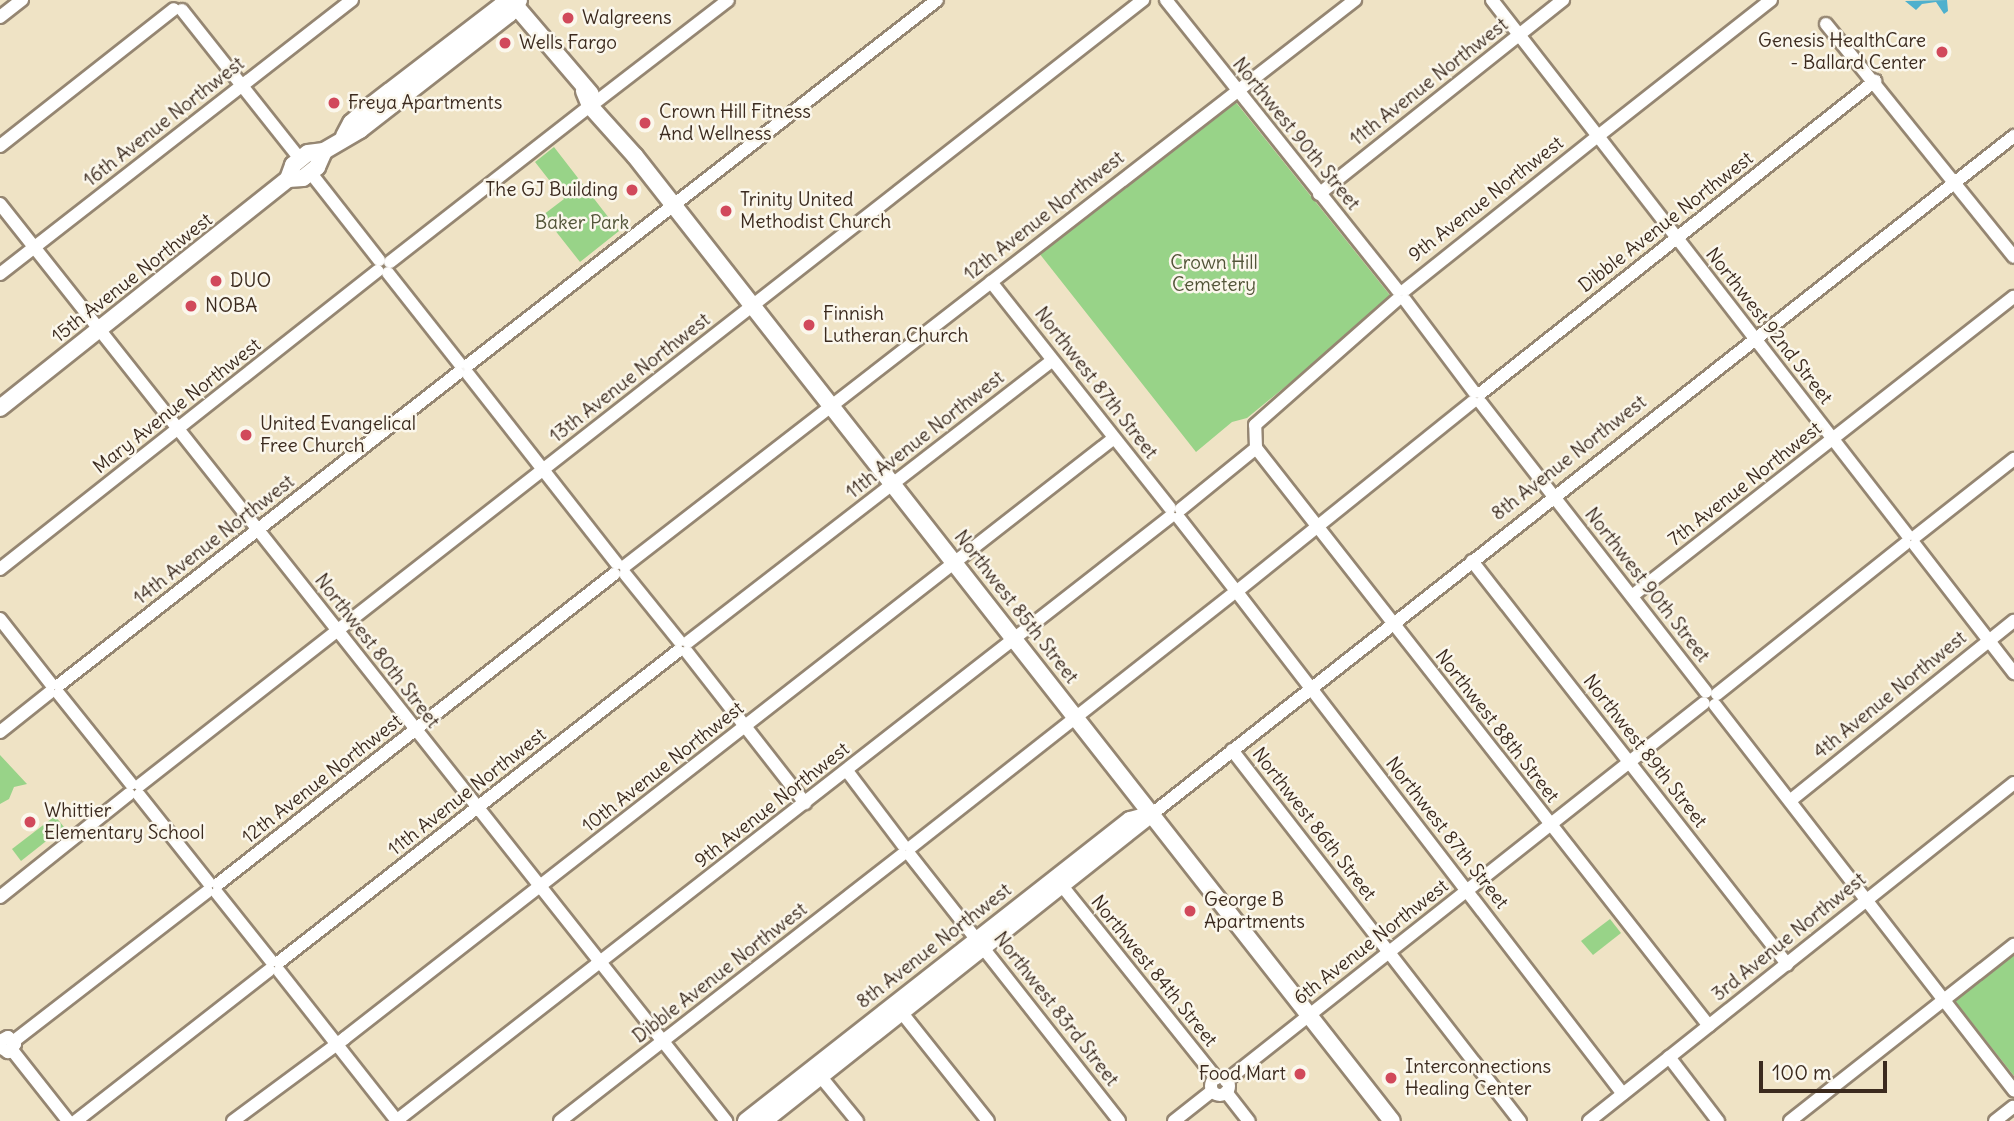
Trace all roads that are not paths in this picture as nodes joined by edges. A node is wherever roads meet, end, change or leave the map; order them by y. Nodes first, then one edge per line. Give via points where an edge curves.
1 (22, 0) edge
2 (352, 0) edge
3 (728, 0) edge
4 (937, 0) edge
5 (1143, 0) edge
6 (1166, 0) edge
7 (1354, 0) edge
8 (1492, 0) edge
9 (1563, 0) edge
10 (1770, 0) edge
11 (515, 1) edge
12 (179, 3) edge
13 (0, 17) edge
14 (1826, 24) dead end
15 (1519, 35) junction
16 (1875, 81) junction
17 (242, 86) junction
18 (1236, 90) junction
19 (388, 93) junction
20 (590, 99) junction
21 (375, 119) junction
22 (344, 136) junction
23 (1598, 136) junction
24 (2014, 136) edge
25 (0, 146) edge
26 (305, 166) junction
27 (1956, 182) junction
28 (1319, 194) junction
29 (0, 204) edge
30 (673, 205) junction
31 (1676, 237) junction
32 (34, 248) junction
33 (2014, 257) edge
34 (384, 267) junction
35 (0, 274) edge
36 (991, 282) junction
37 (1401, 295) junction
38 (2014, 297) edge
39 (753, 306) junction
40 (99, 330) junction
41 (1755, 338) junction
42 (1052, 361) junction
43 (463, 369) junction
44 (1477, 398) junction
45 (831, 405) junction
46 (0, 408) edge
47 (177, 430) junction
48 (1114, 438) junction
49 (1833, 440) junction
50 (1256, 448) junction
51 (2014, 459) edge
52 (543, 471) junction
53 (893, 485) junction
54 (1554, 496) junction
55 (1175, 513) junction
56 (1317, 526) junction
57 (257, 531) junction
58 (1911, 540) junction
59 (1472, 561) junction
60 (955, 563) junction
61 (0, 569) edge
62 (620, 569) junction
63 (1236, 591) junction
64 (1632, 596) junction
65 (0, 619) edge
66 (2014, 621) edge
67 (1393, 623) junction
68 (338, 633) junction
69 (1015, 640) junction
70 (1989, 641) junction
71 (683, 646) junction
72 (2014, 673) edge
73 (1311, 688) junction
74 (54, 689) junction
75 (1710, 698) junction
76 (1077, 719) junction
77 (745, 727) junction
78 (415, 731) junction
79 (0, 732) edge
80 (1232, 750) junction
81 (1629, 762) junction
82 (846, 771) junction
83 (2014, 783) edge
84 (135, 790) junction
85 (1791, 800) junction
86 (805, 803) junction
87 (478, 809) junction
88 (1152, 814) junction
89 (1550, 824) junction
90 (907, 850) junction
91 (539, 887) junction
92 (1063, 887) junction
93 (213, 888) junction
94 (1467, 890) junction
95 (0, 897) edge
96 (1867, 899) junction
97 (980, 944) junction
98 (2014, 945) edge
99 (1390, 951) junction
100 (600, 963) junction
101 (1787, 964) junction
102 (275, 966) junction
103 (1943, 999) junction
104 (902, 1013) junction
105 (1310, 1015) junction
106 (1709, 1026) junction
107 (663, 1042) junction
108 (337, 1043) junction
109 (4, 1044) edge
110 (1669, 1057) junction
111 (821, 1077) junction
112 (1220, 1085) junction
113 (2014, 1093) edge
114 (1623, 1094) junction
115 (2014, 1107) edge
116 (68, 1121) edge
117 (76, 1121) edge
118 (233, 1121) edge
119 (397, 1121) edge
120 (560, 1121) edge
121 (726, 1121) edge
122 (746, 1121) edge
123 (764, 1121) edge
124 (857, 1121) edge
125 (988, 1121) edge
126 (1119, 1121) edge
127 (1174, 1121) edge
128 (1249, 1121) edge
129 (1392, 1121) edge
130 (1520, 1121) edge
131 (1589, 1121) edge
132 (1718, 1121) edge
133 (1790, 1121) edge
134 (1995, 1121) edge

1 - 13 street
2 - 17 street, 16th Avenue Northwest
3 - 20 street, Mary Avenue Northwest
4 - 30 street, 14th Avenue Northwest
5 - 39 street, 13th Avenue Northwest
6 - 18 street, Northwest 90th Street
7 - 18 street, 12th Avenue Northwest
8 - 15 street, Northwest 92nd Street
9 - 15 street, 11th Avenue Northwest
10 - 23 street, 9th Avenue Northwest
11 - 19 main road via 502,5
11 - 20 main road, Northwest 85th Street
11 - 21 main road via 509,14
12 - 17 street
12 - 25 street
14 - 16 street
15 - 23 street, Northwest 92nd Street
15 - 28 street, 11th Avenue Northwest
16 - 27 street
16 - 31 street, Dibble Avenue Northwest
17 - 26 street
17 - 32 street, 16th Avenue Northwest
18 - 28 street, Northwest 90th Street
18 - 36 street, 12th Avenue Northwest
19 - 21 main road
19 - 22 main road via 351,123
20 - 30 main road, Northwest 85th Street
20 - 34 street, Mary Avenue Northwest
21 - 22 main road
22 - 26 main road
23 - 31 street, Northwest 92nd Street
23 - 37 street, 9th Avenue Northwest
24 - 27 street, 8th Avenue Northwest
26 - 34 street
26 - 40 main road, 15th Avenue Northwest
27 - 33 street
27 - 41 street, 8th Avenue Northwest
28 - 37 street, Northwest 90th Street
29 - 32 street, Northwest 80th Street
30 - 39 main road, Northwest 85th Street
30 - 43 street, 14th Avenue Northwest
31 - 41 street, Northwest 92nd Street
31 - 44 street, Dibble Avenue Northwest
32 - 35 street, 16th Avenue Northwest
32 - 40 street, Northwest 80th Street
34 - 43 street
34 - 47 street, Mary Avenue Northwest
36 - 42 street, Northwest 87th Street
36 - 45 street, 12th Avenue Northwest
37 - 44 street, Northwest 90th Street
37 - 50 street, 9th Avenue Northwest via 1255,425
38 - 49 street, 7th Avenue Northwest
39 - 45 main road, Northwest 85th Street
39 - 52 street, 13th Avenue Northwest
40 - 46 main road, 15th Avenue Northwest
40 - 47 street, Northwest 80th Street
41 - 49 street, Northwest 92nd Street
41 - 54 street, 8th Avenue Northwest
42 - 48 street, Northwest 87th Street
42 - 53 street, 11th Avenue Northwest
43 - 52 street
43 - 57 street, 14th Avenue Northwest
44 - 54 street, Northwest 90th Street
44 - 56 street, Dibble Avenue Northwest
45 - 53 main road, Northwest 85th Street
45 - 62 street, 12th Avenue Northwest
47 - 57 street, Northwest 80th Street
47 - 61 street, Mary Avenue Northwest
48 - 55 street, Northwest 87th Street
48 - 60 street, 10th Avenue Northwest
49 - 58 street, Northwest 92nd Street
49 - 64 street, 7th Avenue Northwest
50 - 55 street, 9th Avenue Northwest
50 - 56 street, Northwest 88th Street
51 - 58 street, 6th Avenue Northwest
52 - 62 street
52 - 68 street, 13th Avenue Northwest
53 - 60 main road, Northwest 85th Street
53 - 71 street, 11th Avenue Northwest
54 - 59 street, 8th Avenue Northwest
54 - 64 street, Northwest 90th Street
55 - 63 street, Northwest 87th Street
55 - 69 street, 9th Avenue Northwest
56 - 63 street, Dibble Avenue Northwest
56 - 67 street, Northwest 88th Street
57 - 68 street, Northwest 80th Street
57 - 74 street, 14th Avenue Northwest
58 - 70 street, Northwest 92nd Street
58 - 75 street, 6th Avenue Northwest
59 - 67 street, 8th Avenue Northwest
59 - 81 street, Northwest 89th Street
60 - 69 main road, Northwest 85th Street
60 - 77 street, 10th Avenue Northwest
62 - 71 street
62 - 78 street, 12th Avenue Northwest
63 - 73 street, Northwest 87th Street
63 - 76 street, Dibble Avenue Northwest
64 - 75 street, Northwest 90th Street
65 - 74 street
66 - 70 street, 4th Avenue Northwest
67 - 73 street, 8th Avenue Northwest
67 - 89 street, Northwest 88th Street
68 - 78 street, Northwest 80th Street
68 - 84 street, 13th Avenue Northwest
69 - 76 main road, Northwest 85th Street
69 - 82 street, 9th Avenue Northwest
70 - 72 street, Northwest 92nd Street
70 - 85 street, 4th Avenue Northwest
71 - 77 street
71 - 87 street, 11th Avenue Northwest
73 - 80 street, 8th Avenue Northwest
73 - 94 street, Northwest 87th Street
74 - 79 street, 14th Avenue Northwest
74 - 84 street
75 - 81 street, 6th Avenue Northwest
75 - 85 street, Northwest 90th Street
76 - 88 main road, Northwest 85th Street
76 - 90 street, Dibble Avenue Northwest
77 - 86 street
77 - 91 street, 10th Avenue Northwest
78 - 87 street, Northwest 80th Street
78 - 93 street, 12th Avenue Northwest
80 - 88 street, 8th Avenue Northwest
80 - 99 street, Northwest 86th Street
81 - 89 street, 6th Avenue Northwest
81 - 101 street, Northwest 89th Street
82 - 86 street, 9th Avenue Northwest
82 - 90 street, Northwest 83rd Street
83 - 96 street, 3rd Avenue Northwest
84 - 93 street
84 - 95 street, 13th Avenue Northwest
85 - 96 street, Northwest 90th Street
86 - 100 street, 9th Avenue Northwest
87 - 91 street, Northwest 80th Street
87 - 102 street, 11th Avenue Northwest
88 - 92 main road, 8th Avenue Northwest
88 - 97 main road, 8th Avenue Northwest via 1130,820
88 - 105 main road, Northwest 85th Street
89 - 94 street, 6th Avenue Northwest
89 - 106 street, Northwest 88th Street
90 - 97 street, Northwest 83rd Street
90 - 107 street, Dibble Avenue Northwest
91 - 100 street, Northwest 80th Street
91 - 108 street, 10th Avenue Northwest
92 - 97 main road, 8th Avenue Northwest
92 - 112 street, Northwest 84th Street
93 - 102 street
93 - 109 street, 12th Avenue Northwest
94 - 99 street, 6th Avenue Northwest
94 - 114 street, Northwest 87th Street
96 - 101 street, 3rd Avenue Northwest
96 - 103 street, Northwest 90th Street
97 - 104 main road, 8th Avenue Northwest
97 - 122 main road, 8th Avenue Northwest
97 - 126 street, Northwest 83rd Street
98 - 103 street
99 - 105 street, 6th Avenue Northwest
99 - 130 street, Northwest 86th Street
100 - 107 street, Northwest 80th Street
100 - 119 street, 9th Avenue Northwest
101 - 106 street, 3rd Avenue Northwest
102 - 108 street
102 - 117 street, 11th Avenue Northwest
103 - 113 street, Northwest 90th Street
103 - 133 street
104 - 111 main road, 8th Avenue Northwest
104 - 125 street
105 - 112 street, 6th Avenue Northwest
105 - 129 main road, Northwest 85th Street
106 - 110 street, 3rd Avenue Northwest
107 - 120 street, Dibble Avenue Northwest
107 - 121 street, Northwest 80th Street
108 - 118 street, 10th Avenue Northwest
108 - 119 street
109 - 116 street
110 - 114 street, 3rd Avenue Northwest
110 - 132 street
111 - 123 main road, 8th Avenue Northwest
111 - 124 street
112 - 127 street, 6th Avenue Northwest
112 - 128 street, Northwest 84th Street
113 - 115 street
114 - 131 street, 3rd Avenue Northwest
115 - 134 street

